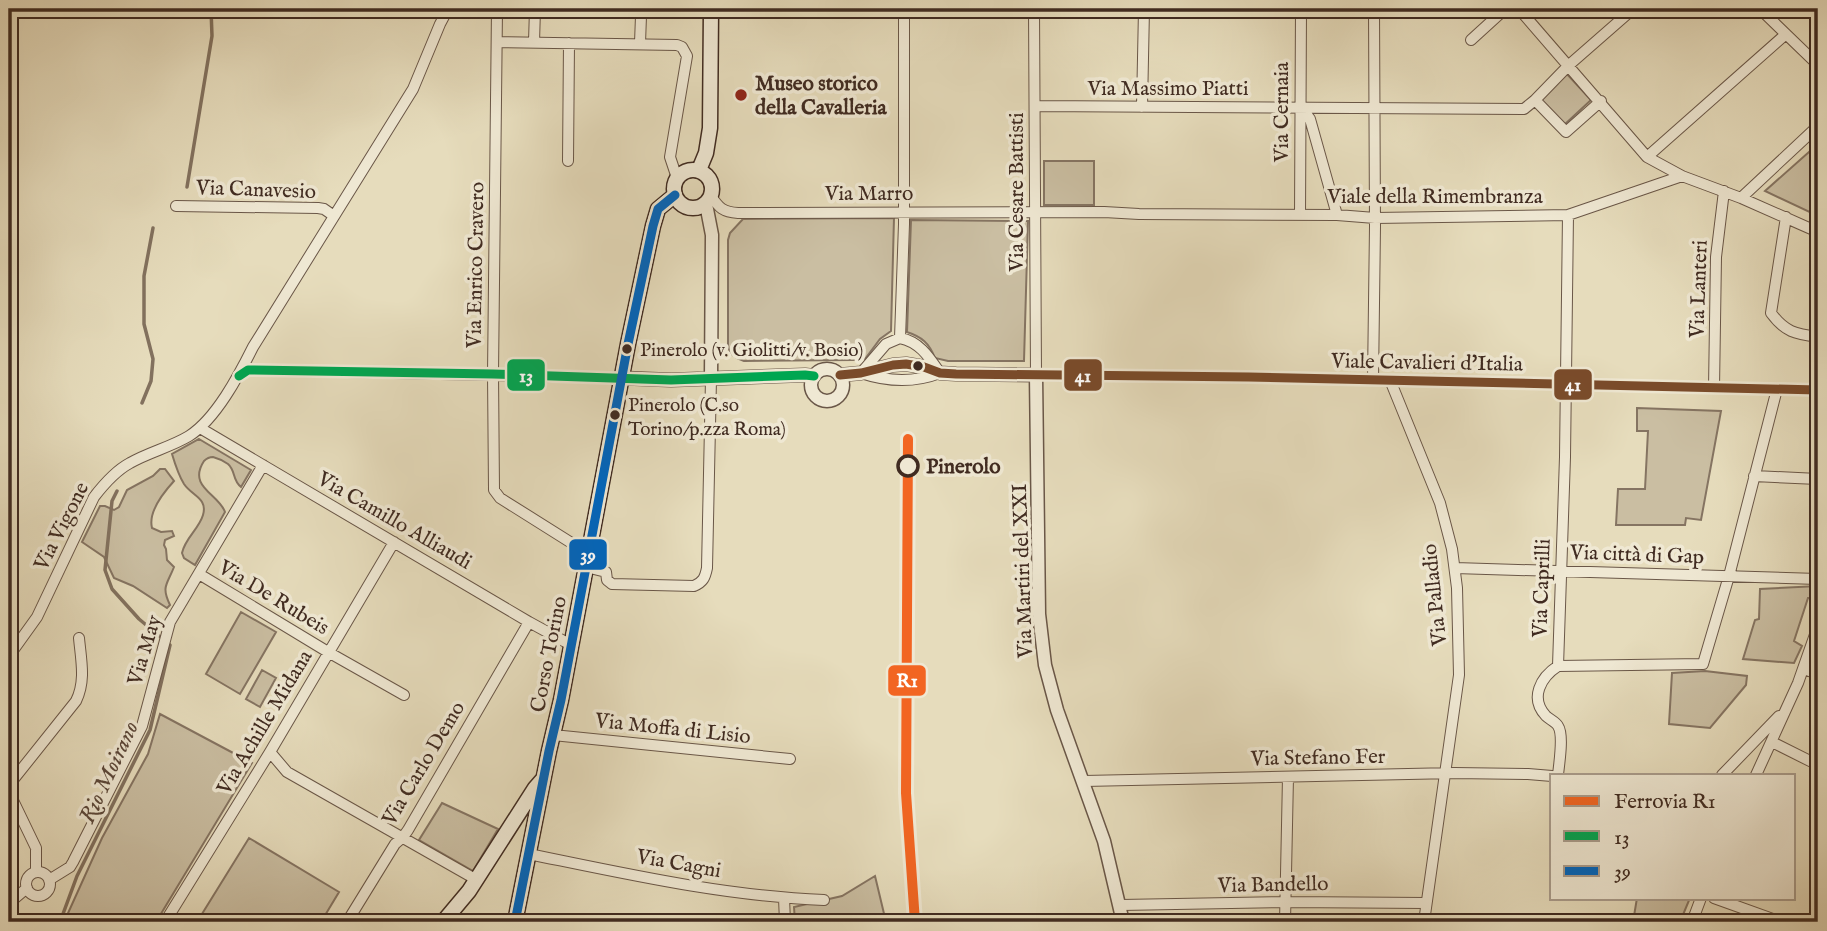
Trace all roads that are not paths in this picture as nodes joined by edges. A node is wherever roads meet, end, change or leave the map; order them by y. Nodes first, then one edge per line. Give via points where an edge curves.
1 (448, 9) edge
2 (497, 9) edge
3 (711, 9) edge
4 (904, 9) edge
5 (1034, 9) edge
6 (1144, 9) edge
7 (1301, 9) edge
8 (1374, 9) edge
9 (1504, 9) edge
10 (1519, 9) edge
11 (1633, 9) edge
12 (1760, 9) edge
13 (535, 10) edge
14 (1786, 34) junction
15 (1472, 40) dead end
16 (534, 42) junction
17 (497, 43) junction
18 (569, 43) junction
19 (640, 43) junction
20 (1569, 65) junction
21 (1818, 65) edge
22 (1535, 100) junction
23 (1601, 101) junction
24 (1035, 106) junction
25 (1142, 107) junction
26 (1301, 107) junction
27 (1374, 109) junction
28 (1818, 126) edge
29 (1647, 157) junction
30 (568, 161) dead end
31 (699, 170) junction
32 (1682, 176) junction
33 (677, 178) junction
34 (1724, 191) junction
35 (675, 195) junction
36 (1741, 198) junction
37 (708, 200) junction
38 (176, 206) dead end
39 (903, 212) junction
40 (1035, 212) junction
41 (1300, 215) junction
42 (1337, 215) junction
43 (1568, 215) junction
44 (334, 216) junction
45 (1375, 218) junction
46 (1786, 218) junction
47 (1818, 232) edge
48 (900, 332) junction
49 (1818, 337) edge
50 (253, 347) junction
51 (254, 370) junction
52 (861, 373) junction
53 (940, 373) junction
54 (493, 374) junction
55 (840, 375) junction
56 (1035, 375) junction
57 (239, 376) junction
58 (814, 376) junction
59 (622, 378) junction
60 (711, 379) junction
61 (1373, 380) junction
62 (1391, 380) junction
63 (1566, 384) junction
64 (1714, 388) junction
65 (1777, 389) junction
66 (1818, 390) edge
67 (200, 428) junction
68 (263, 465) junction
69 (1754, 476) junction
70 (1818, 479) edge
71 (394, 542) junction
72 (587, 561) junction
73 (1455, 568) junction
74 (1561, 571) junction
75 (199, 574) junction
76 (1728, 576) junction
77 (1818, 579) edge
78 (529, 622) junction
79 (1818, 626) edge
80 (79, 638) dead end
81 (571, 645) junction
82 (328, 652) junction
83 (9, 656) edge
84 (1558, 666) junction
85 (1804, 669) junction
86 (1818, 674) edge
87 (404, 695) dead end
88 (1787, 708) junction
89 (553, 735) junction
90 (1772, 742) junction
91 (270, 752) junction
92 (790, 759) dead end
93 (1818, 765) edge
94 (1444, 773) junction
95 (1558, 774) edge
96 (1724, 774) edge
97 (1756, 774) edge
98 (1550, 776) edge
99 (1288, 777) junction
100 (544, 779) junction
101 (1084, 781) junction
102 (9, 785) edge
103 (9, 792) edge
104 (403, 837) junction
105 (529, 854) junction
106 (36, 872) junction
107 (49, 880) junction
108 (477, 880) junction
109 (27, 888) junction
110 (784, 898) junction
111 (824, 900) dead end
112 (1700, 900) edge
113 (1720, 900) edge
114 (1286, 902) junction
115 (1426, 903) junction
116 (1121, 905) junction
117 (9, 906) edge
118 (9, 915) edge
119 (23, 922) edge
120 (165, 922) edge
121 (347, 922) edge
122 (443, 922) edge
123 (515, 922) edge
124 (785, 922) edge
125 (1123, 922) edge
126 (1285, 922) edge
127 (1424, 922) edge
128 (1692, 922) edge
129 (1781, 922) edge

1 - 44 street, Via Vigone via 413,89
2 - 17 street, Via Enrico Cravero
3 - 31 main road via 710,128
4 - 39 street
5 - 24 street, Via Cesare Battisti
6 - 25 street
7 - 26 street, Via Cernaia
8 - 27 street
9 - 15 street
10 - 20 street
11 - 20 street
12 - 14 street
13 - 16 street
13 - 19 street via 638,12
14 - 21 street
14 - 29 street
16 - 17 street
16 - 18 street
17 - 54 street, Via Enrico Cravero
18 - 19 street
18 - 30 street
19 - 33 street via 677,45 687,56 670,157
20 - 22 street
20 - 23 street
22 - 23 street via 1566,132
22 - 27 street, Via Massimo Piatti via 1524,109
23 - 29 street
24 - 25 street, Via Massimo Piatti
24 - 40 street, Via Cesare Battisti
25 - 26 street, Via Massimo Piatti
26 - 27 street, Via Massimo Piatti
26 - 41 street, Via Cernaia
26 - 42 street via 1310,119
27 - 45 street
28 - 36 street
29 - 32 street
31 - 33 main road via 687,170
31 - 37 main road via 712,184
32 - 34 street
32 - 43 street, Viale della Rimembranza
33 - 35 main road
34 - 36 street
34 - 64 street, Via Lanteri via 1716,257
35 - 37 main road via 688,208 701,207
35 - 59 main road, Corso Torino via 659,209 653,226
36 - 46 street
37 - 39 street, Via Marro via 733,212
37 - 60 street
38 - 44 street, Via Canavesio via 318,208
39 - 40 street, Via Marro
39 - 48 street
40 - 41 street, Viale della Rimembranza
40 - 56 street, Via Cesare Battisti
41 - 42 street, Viale della Rimembranza
42 - 45 street, Viale della Rimembranza
43 - 45 street, Viale della Rimembranza
43 - 63 street, Via Caprilli
44 - 50 street, Via Vigone
45 - 61 street
46 - 47 street
46 - 49 street via 1771,313 1791,332
48 - 52 street
48 - 53 street via 924,350
50 - 51 street
50 - 57 street, Via Vigone
51 - 54 street
51 - 57 street
52 - 53 street via 906,364
52 - 55 street
53 - 56 street
54 - 59 street
54 - 72 street, Via Enrico Cravero via 496,494
55 - 58 street via 827,369
55 - 58 street via 844,385 840,395 826,401 812,391
56 - 61 street, Viale Cavalieri d'Italia
56 - 101 street, Via Martiri del XXI via 1039,614 1045,666
57 - 67 street, Via Vigone
58 - 60 street
59 - 60 street
59 - 72 main road, Corso Torino
60 - 72 street via 706,577 694,586 612,584 606,572
61 - 62 street, Viale Cavalieri d'Italia
62 - 63 street, Viale Cavalieri d'Italia
62 - 73 street, Via Palladio via 1440,503
63 - 64 street, Viale Cavalieri d'Italia
63 - 74 street, Via Caprilli
64 - 65 street, Viale Cavalieri d'Italia
65 - 66 street, Viale Cavalieri d'Italia
65 - 69 street
67 - 68 street, Via Camillo Alliaudi
67 - 83 street, Via Vigone via 129,463 105,483 85,514 37,617
68 - 71 street, Via Camillo Alliaudi
68 - 75 street, Via De Rubeis
69 - 70 street
69 - 76 street
71 - 78 street, Via Camillo Alliaudi
71 - 82 street, Via Achille Midana
72 - 81 main road, Corso Torino
73 - 74 street, Via città di Gap
73 - 94 street, Via Palladio via 1459,675
74 - 76 street, Via città di Gap
74 - 84 street, Via Caprilli
75 - 82 street, Via De Rubeis
75 - 107 street, Via May via 174,615 135,741 70,867
76 - 77 street, Via città di Gap
76 - 84 street via 1703,664
78 - 81 street, Via Camillo Alliaudi
78 - 104 street, Via Carlo Demo
79 - 85 street
80 - 102 street via 83,678 79,696
81 - 89 main road, Corso Torino
82 - 87 street, Via De Rubeis
82 - 91 street, Via Achille Midana
84 - 95 street, Via Caprilli via 1542,679 1538,698 1539,707 1558,726
85 - 86 street
85 - 88 street
88 - 90 street
88 - 96 street
89 - 92 street, Via Moffa di Lisio
89 - 100 main road, Corso Torino
90 - 93 street
90 - 97 street
91 - 104 street via 287,772
91 - 120 street, Via Achille Midana
94 - 98 street, Via Stefano Fer
94 - 99 street, Via Stefano Fer
94 - 115 street, Via Palladio
99 - 101 street, Via Stefano Fer
99 - 114 street
100 - 105 main road, Corso Torino
100 - 108 main road
101 - 116 street, Via Martiri del XXI
103 - 106 street via 36,848
104 - 108 street
104 - 121 street, Via Carlo Demo
105 - 110 street, Via Cagni via 705,889
105 - 123 main road, Corso Torino
106 - 107 street
106 - 109 street via 28,878
107 - 109 street via 47,891 40,895
108 - 122 main road
109 - 117 street
110 - 111 street, Via Cagni
110 - 124 street
112 - 128 street
113 - 129 street
114 - 115 street, Via Bandello
114 - 116 street, Via Bandello
114 - 126 street
115 - 127 street, Via Palladio
116 - 125 street, Via Martiri del XXI
118 - 119 street

